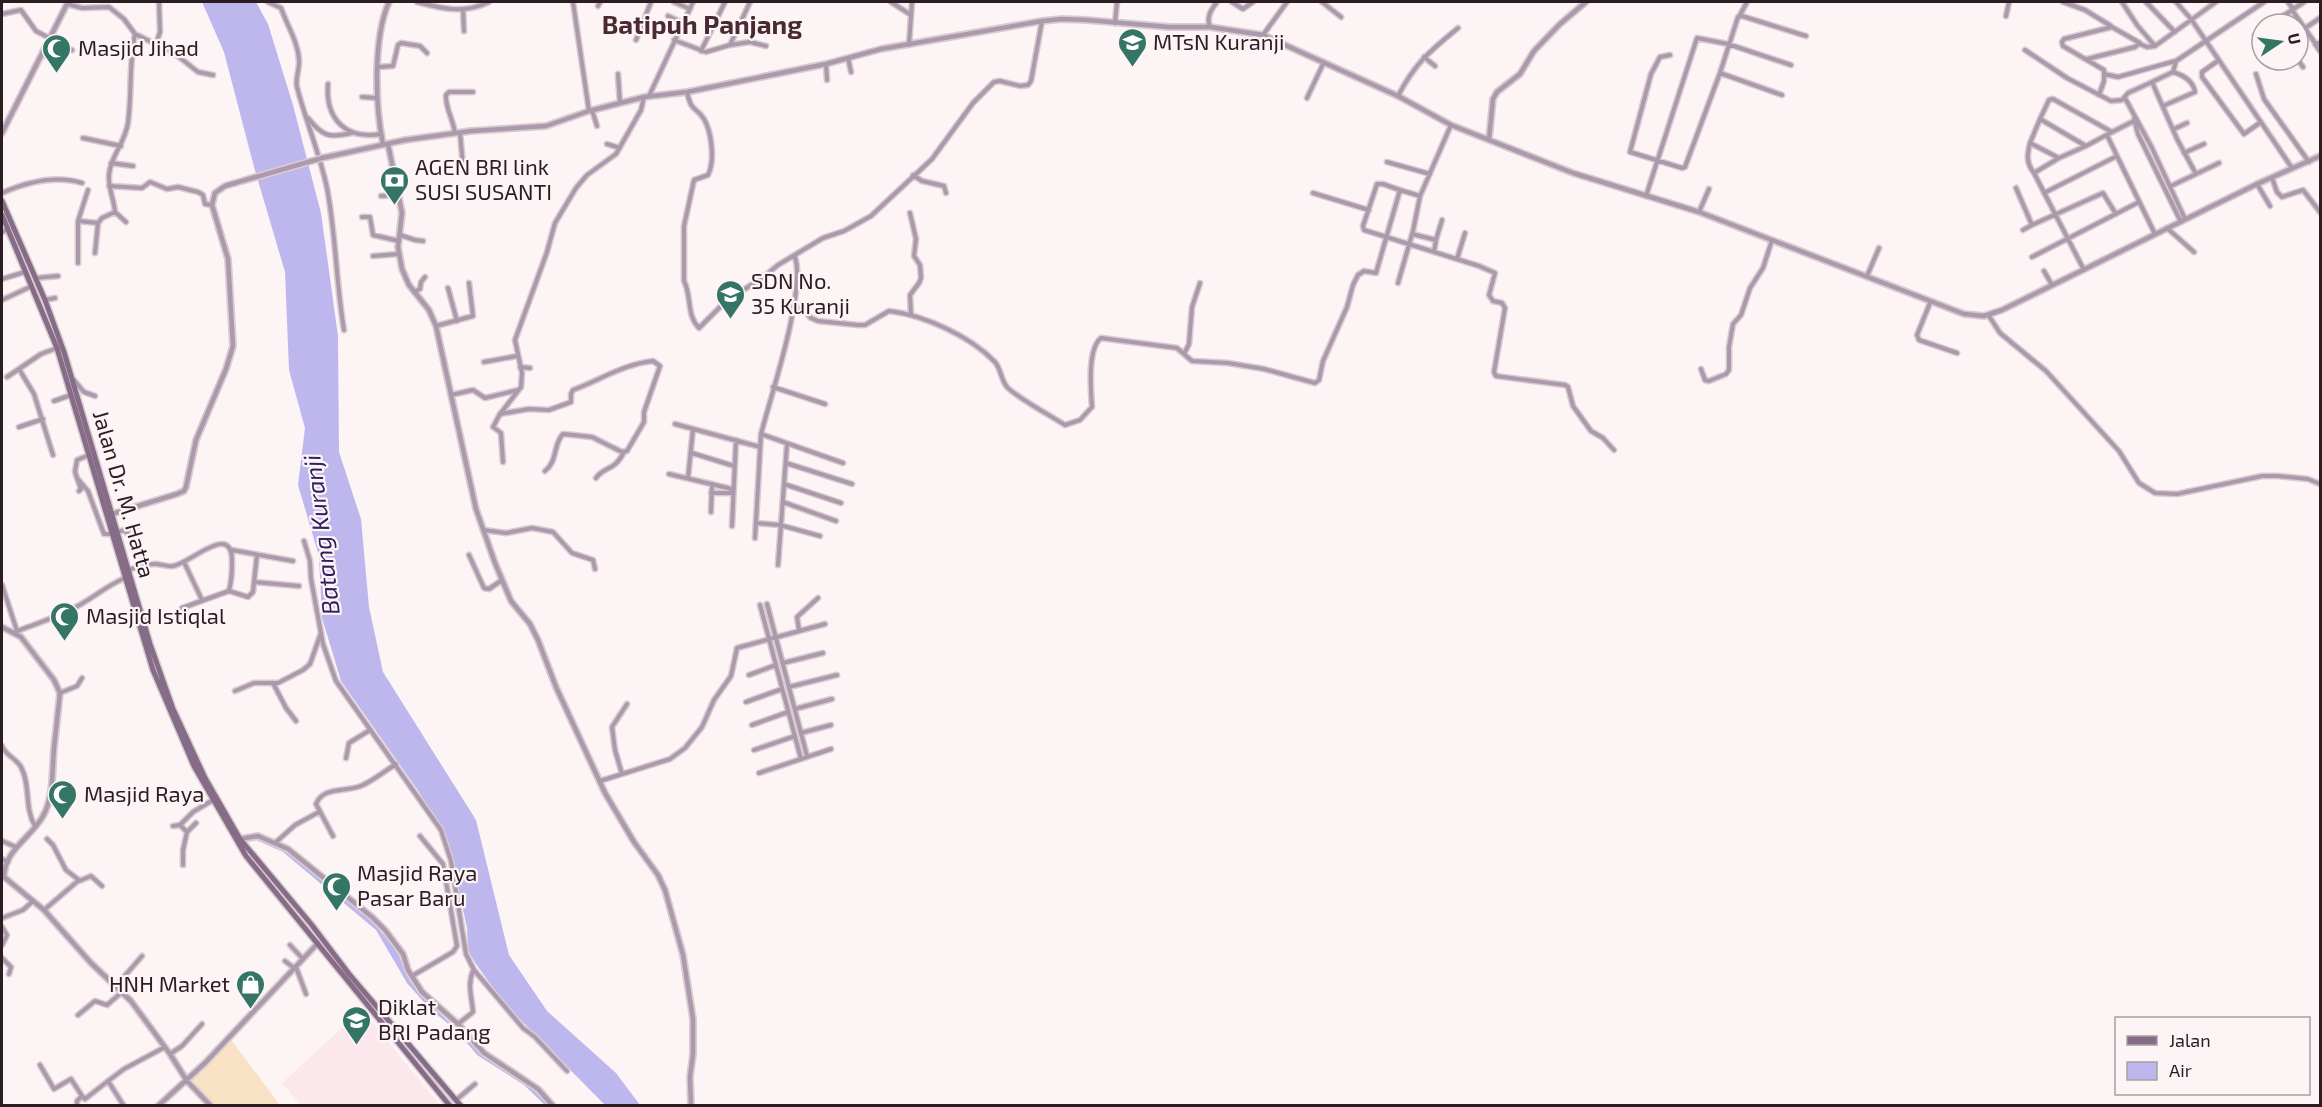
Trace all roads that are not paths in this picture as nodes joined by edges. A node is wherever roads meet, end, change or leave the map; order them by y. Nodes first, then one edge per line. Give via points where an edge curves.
1 (159, 2) edge
2 (268, 2) edge
3 (389, 2) edge
4 (417, 2) edge
5 (489, 2) edge
6 (573, 2) edge
7 (651, 2) edge
8 (674, 2) edge
9 (693, 2) edge
10 (725, 2) edge
11 (750, 2) edge
12 (891, 2) edge
13 (912, 2) edge
14 (1117, 2) edge
15 (1217, 2) edge
16 (1232, 2) edge
17 (1253, 2) edge
18 (1287, 2) edge
19 (1323, 2) edge
20 (1586, 2) edge
21 (1747, 2) edge
22 (2010, 2) edge
23 (2063, 2) edge
24 (2122, 2) edge
25 (2146, 2) edge
26 (2176, 2) edge
27 (2216, 2) edge
28 (2264, 2) edge
29 (2288, 2) edge
30 (2304, 2) edge
31 (68, 3) edge
32 (463, 9) junction
33 (690, 9) junction
34 (2292, 10) junction
35 (2289, 12) edge
36 (2, 14) edge
37 (911, 15) junction
38 (668, 16) dead end
39 (2006, 16) dead end
40 (1341, 17) dead end
41 (1738, 17) junction
42 (2192, 19) junction
43 (1042, 21) junction
44 (1115, 22) junction
45 (683, 23) junction
46 (1210, 27) junction
47 (2112, 27) junction
48 (1458, 28) dead end
49 (464, 31) dead end
50 (2175, 32) junction
51 (135, 34) junction
52 (1263, 35) junction
53 (1806, 36) dead end
54 (2310, 37) edge
55 (50, 38) junction
56 (636, 40) dead end
57 (674, 40) junction
58 (2207, 41) junction
59 (2315, 43) junction
60 (2320, 43) edge
61 (156, 44) junction
62 (1728, 44) junction
63 (2140, 44) junction
64 (730, 45) junction
65 (909, 45) junction
66 (766, 46) dead end
67 (2155, 46) junction
68 (72, 50) dead end
69 (2025, 50) dead end
70 (700, 51) junction
71 (2320, 51) edge
72 (428, 53) dead end
73 (1670, 55) dead end
74 (848, 57) junction
75 (1424, 57) junction
76 (2087, 59) junction
77 (2219, 60) junction
78 (2176, 61) junction
79 (1324, 62) junction
80 (826, 64) junction
81 (1791, 65) dead end
82 (1435, 66) dead end
83 (378, 67) junction
84 (851, 72) dead end
85 (2172, 72) junction
86 (1720, 73) junction
87 (618, 74) dead end
88 (2256, 74) dead end
89 (213, 75) dead end
90 (2104, 75) junction
91 (827, 80) dead end
92 (2152, 82) junction
93 (328, 84) dead end
94 (473, 92) dead end
95 (687, 92) junction
96 (1782, 95) dead end
97 (2099, 95) junction
98 (1398, 96) junction
99 (362, 97) dead end
100 (647, 97) junction
101 (1307, 98) dead end
102 (2124, 98) junction
103 (378, 99) junction
104 (620, 103) junction
105 (2163, 106) junction
106 (590, 111) junction
107 (306, 116) junction
108 (2040, 119) junction
109 (4, 120) edge
110 (2135, 121) junction
111 (2261, 122) junction
112 (2187, 123) dead end
113 (1451, 125) junction
114 (597, 126) dead end
115 (2174, 129) junction
116 (2112, 132) junction
117 (2, 133) edge
118 (353, 133) junction
119 (458, 133) junction
120 (381, 134) junction
121 (2107, 135) junction
122 (82, 138) dead end
123 (1490, 139) junction
124 (2030, 143) junction
125 (385, 144) junction
126 (607, 144) dead end
127 (2204, 144) dead end
128 (121, 146) junction
129 (2086, 146) junction
130 (620, 148) junction
131 (2184, 153) junction
132 (2117, 156) junction
133 (2320, 156) edge
134 (2059, 159) junction
135 (1387, 162) dead end
136 (1655, 162) junction
137 (2308, 162) junction
138 (111, 163) junction
139 (2219, 163) dead end
140 (464, 165) dead end
141 (133, 166) dead end
142 (2293, 169) junction
143 (2034, 173) junction
144 (1430, 174) junction
145 (2196, 174) junction
146 (913, 175) junction
147 (2272, 178) junction
148 (82, 183) dead end
149 (2257, 184) junction
150 (109, 186) junction
151 (2170, 186) junction
152 (2016, 188) dead end
153 (1709, 189) dead end
154 (88, 190) dead end
155 (1400, 190) junction
156 (2, 193) edge
157 (946, 193) dead end
158 (1313, 193) dead end
159 (2044, 193) junction
160 (398, 195) junction
161 (381, 196) dead end
162 (1420, 196) junction
163 (1645, 196) junction
164 (2, 201) edge
165 (2139, 202) junction
166 (212, 205) junction
167 (2270, 206) dead end
168 (1369, 210) junction
169 (115, 212) junction
170 (1699, 212) junction
171 (2320, 212) edge
172 (910, 213) dead end
173 (2116, 214) junction
174 (2, 215) edge
175 (2056, 215) junction
176 (362, 217) dead end
177 (1442, 220) dead end
178 (2183, 220) junction
179 (78, 221) junction
180 (126, 222) dead end
181 (98, 223) junction
182 (2032, 225) junction
183 (2167, 228) junction
184 (2023, 230) dead end
185 (5, 231) edge
186 (1466, 233) dead end
187 (1412, 234) junction
188 (2155, 234) junction
189 (400, 235) junction
190 (1386, 237) junction
191 (1773, 239) junction
192 (2067, 239) junction
193 (1436, 240) junction
194 (399, 241) junction
195 (423, 241) dead end
196 (1409, 245) junction
197 (1879, 248) dead end
198 (95, 252) dead end
199 (1434, 252) junction
200 (2194, 252) dead end
201 (399, 254) junction
202 (373, 256) dead end
203 (795, 257) junction
204 (2032, 257) dead end
205 (1457, 259) junction
206 (78, 263) dead end
207 (2084, 270) junction
208 (26, 271) junction
209 (2044, 271) dead end
210 (58, 276) dead end
211 (1867, 276) junction
212 (425, 277) dead end
213 (35, 278) junction
214 (2, 279) edge
215 (469, 283) dead end
216 (1200, 283) dead end
217 (1398, 283) dead end
218 (2052, 285) junction
219 (33, 286) junction
220 (448, 288) dead end
221 (414, 292) junction
222 (55, 298) dead end
223 (2, 300) edge
224 (42, 300) junction
225 (1930, 303) junction
226 (794, 306) junction
227 (911, 314) junction
228 (1989, 316) junction
229 (457, 321) junction
230 (436, 326) junction
231 (344, 330) dead end
232 (57, 348) junction
233 (1957, 354) dead end
234 (1184, 355) junction
235 (517, 356) junction
236 (484, 363) dead end
237 (520, 367) junction
238 (530, 368) dead end
239 (19, 369) junction
240 (1701, 369) dead end
241 (7, 377) dead end
242 (72, 379) junction
243 (773, 387) junction
244 (519, 389) junction
245 (72, 395) junction
246 (451, 395) junction
247 (95, 396) dead end
248 (54, 401) dead end
249 (825, 404) dead end
250 (500, 414) junction
251 (43, 419) junction
252 (675, 424) dead end
253 (20, 427) dead end
254 (693, 429) junction
255 (761, 434) junction
256 (736, 440) junction
257 (788, 444) junction
258 (760, 447) junction
259 (1614, 450) dead end
260 (624, 452) junction
261 (692, 453) junction
262 (52, 455) dead end
263 (89, 455) junction
264 (503, 462) dead end
265 (786, 463) junction
266 (843, 463) dead end
267 (734, 466) junction
268 (545, 471) dead end
269 (669, 474) dead end
270 (77, 478) junction
271 (596, 478) dead end
272 (688, 478) junction
273 (712, 484) junction
274 (784, 484) junction
275 (852, 484) dead end
276 (2320, 484) edge
277 (79, 491) dead end
278 (732, 491) junction
279 (711, 493) junction
280 (783, 502) junction
281 (841, 503) dead end
282 (711, 512) dead end
283 (112, 514) junction
284 (836, 521) dead end
285 (756, 523) junction
286 (732, 525) dead end
287 (780, 525) junction
288 (137, 526) dead end
289 (125, 530) junction
290 (483, 530) junction
291 (115, 533) junction
292 (820, 536) dead end
293 (130, 537) dead end
294 (755, 538) dead end
295 (304, 541) dead end
296 (231, 549) junction
297 (257, 555) junction
298 (469, 555) dead end
299 (184, 561) junction
300 (293, 561) dead end
301 (778, 565) dead end
302 (595, 569) dead end
303 (128, 570) junction
304 (125, 578) junction
305 (254, 582) junction
306 (499, 583) junction
307 (2, 585) edge
308 (299, 586) dead end
309 (229, 591) junction
310 (818, 598) dead end
311 (201, 600) junction
312 (767, 604) dead end
313 (760, 605) dead end
314 (182, 608) dead end
315 (825, 624) dead end
316 (2, 627) edge
317 (799, 630) junction
318 (16, 632) junction
319 (321, 632) junction
320 (775, 636) junction
321 (769, 638) junction
322 (824, 653) dead end
323 (783, 663) junction
324 (776, 665) junction
325 (157, 672) junction
326 (749, 675) dead end
327 (837, 675) dead end
328 (82, 678) dead end
329 (273, 683) junction
330 (789, 687) junction
331 (782, 689) junction
332 (235, 691) dead end
333 (60, 693) junction
334 (832, 699) dead end
335 (746, 702) dead end
336 (627, 704) dead end
337 (795, 710) junction
338 (788, 712) junction
339 (296, 721) dead end
340 (752, 724) dead end
341 (831, 725) dead end
342 (370, 730) junction
343 (801, 733) junction
344 (795, 736) junction
345 (2, 746) edge
346 (831, 749) dead end
347 (753, 750) dead end
348 (807, 756) junction
349 (346, 758) dead end
350 (801, 759) junction
351 (396, 764) junction
352 (759, 773) dead end
353 (622, 774) junction
354 (203, 779) junction
355 (600, 781) junction
356 (213, 800) junction
357 (320, 812) junction
358 (196, 823) dead end
359 (180, 825) junction
360 (35, 826) junction
361 (173, 826) dead end
362 (187, 832) junction
363 (333, 836) dead end
364 (420, 836) dead end
365 (46, 839) dead end
366 (240, 839) junction
367 (2, 841) edge
368 (275, 843) junction
369 (16, 847) junction
370 (2, 859) edge
371 (8, 861) junction
372 (183, 865) dead end
373 (79, 881) junction
374 (102, 886) dead end
375 (33, 901) junction
376 (44, 910) junction
377 (2, 918) edge
378 (2, 927) edge
379 (318, 943) junction
380 (2, 945) edge
381 (290, 945) dead end
382 (142, 956) dead end
383 (2, 958) edge
384 (303, 959) junction
385 (285, 962) dead end
386 (296, 968) junction
387 (474, 970) junction
388 (9, 974) dead end
389 (412, 976) junction
390 (116, 987) junction
391 (122, 992) junction
392 (306, 994) dead end
393 (363, 996) junction
394 (78, 1015) dead end
395 (201, 1024) dead end
396 (458, 1024) junction
397 (165, 1047) junction
398 (170, 1054) junction
399 (40, 1065) dead end
400 (567, 1071) dead end
401 (108, 1081) junction
402 (187, 1081) junction
403 (475, 1084) dead end
404 (82, 1096) junction
405 (456, 1100) junction
406 (77, 1106) edge
407 (124, 1106) edge
408 (158, 1106) edge
409 (211, 1106) edge
410 (450, 1106) edge
411 (460, 1106) edge
412 (553, 1106) edge
413 (691, 1106) edge

1 - 61 street via 160,32
2 - 107 street via 281,8 294,38 299,62 296,84
3 - 83 street
4 - 32 street via 442,9
5 - 32 street
6 - 106 street
7 - 56 street
8 - 33 street
9 - 33 street
10 - 70 street
11 - 64 street
12 - 37 street
13 - 37 street
14 - 44 street
15 - 46 street via 1209,16
16 - 17 street via 1243,9
18 - 52 street
19 - 40 street
20 - 123 street via 1534,51 1520,74 1497,92
21 - 41 street
22 - 39 street
23 - 47 street
24 - 67 street
25 - 50 street
26 - 42 street
27 - 42 street
28 - 58 street
29 - 34 street
30 - 34 street
31 - 51 street via 82,8 109,7
31 - 55 street
32 - 49 street
33 - 45 street
34 - 35 street
36 - 55 street via 21,10 36,31
37 - 65 street
38 - 45 street
41 - 53 street
41 - 62 street
42 - 50 street
42 - 58 street
43 - 44 street
43 - 65 street
43 - 146 street via 1028,85 1000,81 988,86 932,159
44 - 46 street
45 - 57 street
46 - 52 street
47 - 63 street
47 - 76 street via 2064,39 2063,46
48 - 75 street
50 - 67 street
51 - 61 street
51 - 128 street via 128,122
52 - 79 street
54 - 59 street
55 - 68 street
55 - 109 street via 45,56
57 - 70 street
57 - 100 street
58 - 77 street
58 - 78 street
59 - 60 street
59 - 71 street
61 - 89 street via 198,72
62 - 81 street
62 - 86 street
62 - 136 street via 1697,38
63 - 67 street
63 - 76 street
64 - 66 street via 750,42
64 - 70 street
65 - 74 street
69 - 97 street
72 - 83 street via 420,46 401,43 393,66
73 - 136 street via 1660,57 1651,74 1630,152
74 - 80 street
74 - 84 street
75 - 82 street
75 - 98 street
76 - 90 street via 2104,70
77 - 111 street
77 - 111 street via 2202,72 2202,78 2244,134
78 - 85 street
78 - 90 street via 2118,77
79 - 98 street
79 - 101 street
80 - 91 street
80 - 95 street
83 - 103 street
85 - 92 street
85 - 105 street via 2187,78 2195,92
86 - 96 street
86 - 136 street via 1685,167
87 - 104 street
88 - 137 street via 2264,99
90 - 97 street
92 - 102 street
92 - 105 street
93 - 118 street via 328,98 337,121
94 - 119 street via 446,94
95 - 100 street
95 - 203 street via 691,108 706,122 712,160 708,175 694,180 684,226 684,281 696,326 699,328 726,301
97 - 102 street via 2115,102
98 - 113 street
99 - 103 street
100 - 104 street
100 - 130 street
102 - 110 street
103 - 120 street
104 - 106 street
105 - 115 street
106 - 114 street
106 - 119 street via 546,126
107 - 118 street via 327,136
107 - 231 street via 327,188
108 - 116 street via 2053,99
108 - 124 street
108 - 129 street
109 - 117 street
110 - 116 street
110 - 151 street
110 - 178 street
111 - 142 street
112 - 115 street
113 - 123 street
113 - 144 street
115 - 131 street
116 - 121 street
118 - 120 street
119 - 125 street
119 - 140 street
120 - 125 street
121 - 129 street
121 - 132 street
122 - 128 street
123 - 163 street via 1573,173
124 - 134 street
124 - 143 street via 2028,166
125 - 160 street
125 - 166 street, bridge via 225,186 215,193
126 - 130 street
127 - 131 street
128 - 138 street
129 - 134 street
130 - 235 street via 587,175 555,224 516,334
131 - 145 street
132 - 159 street
132 - 165 street
133 - 137 street
134 - 143 street
135 - 144 street
136 - 163 street
137 - 142 street
138 - 141 street
138 - 150 street
139 - 145 street
142 - 147 street
143 - 159 street
144 - 162 street
145 - 151 street
146 - 157 street via 944,186
146 - 203 street via 864,221 823,238
147 - 149 street
147 - 171 street via 2282,197 2303,190
148 - 156 street via 55,179
149 - 167 street
149 - 178 street
150 - 166 street via 141,188 150,182 166,189 198,192 205,204
150 - 169 street
151 - 178 street
152 - 182 street
153 - 170 street
154 - 179 street
155 - 162 street
155 - 168 street via 1377,184
155 - 190 street
158 - 168 street
159 - 175 street
160 - 161 street
160 - 189 street via 402,213
162 - 187 street
163 - 170 street
164 - 213 main road, Jalan Dr. M. Hatta
165 - 173 street
165 - 188 street
166 - 283 street via 228,259 233,345 226,369 196,440 184,491
168 - 190 street via 1364,230
169 - 180 street
169 - 181 street
170 - 191 street
172 - 227 street via 916,239 914,256 920,263 921,278 910,295
173 - 175 street via 2103,193
173 - 192 street
174 - 185 main road, Jalan Dr. M. Hatta
175 - 182 street
175 - 192 street
176 - 194 street via 370,217 372,235
177 - 193 street
178 - 183 street
179 - 181 street
179 - 206 street
181 - 198 street
182 - 184 street
183 - 188 street
183 - 200 street
185 - 208 main road, Jalan Dr. M. Hatta
186 - 205 street
187 - 193 street
187 - 196 street
188 - 207 street
189 - 194 street
189 - 195 street
190 - 196 street
190 - 234 street via 1376,274 1362,272 1353,285 1317,383 1252,367 1192,361
191 - 211 street
191 - 240 street via 1741,315 1733,324 1729,370 1709,381
192 - 204 street
192 - 207 street
193 - 199 street
194 - 201 street
196 - 199 street
196 - 217 street
197 - 211 street
199 - 205 street
201 - 202 street
201 - 221 street via 405,278
203 - 226 street
205 - 259 street via 1495,273 1489,295 1505,308 1496,376 1568,387 1573,406 1591,431
207 - 218 street
208 - 214 street
208 - 219 main road, Jalan Dr. M. Hatta
209 - 218 street
210 - 213 street
211 - 225 street
212 - 221 street via 420,289
213 - 224 main road, Jalan Dr. M. Hatta
215 - 229 street via 474,316
216 - 234 street
218 - 228 street
219 - 223 street
219 - 224 main road, Jalan Dr. M. Hatta
220 - 229 street
221 - 230 street
222 - 224 street
224 - 232 main road, Jalan Dr. M. Hatta
224 - 242 main road, Jalan Dr. M. Hatta
225 - 228 street via 1975,317
225 - 233 street via 1917,335 1919,340
226 - 227 street via 818,321 858,325 889,311
226 - 243 street
227 - 234 street via 975,346 997,364 1008,389 1065,425 1080,420 1092,407 1090,379 1096,345 1101,338 1177,348
228 - 276 street via 2000,333 2046,371 2119,451 2139,483 2155,493 2177,494 2262,476 2307,479
229 - 230 street
230 - 246 street
232 - 239 street
232 - 245 main road, Jalan Dr. M. Hatta
235 - 236 street
235 - 237 street
237 - 238 street
237 - 244 street
239 - 241 street
239 - 251 street
242 - 247 street via 84,392
242 - 283 main road, Jalan Dr. M. Hatta
243 - 249 street
243 - 255 street
244 - 246 street via 485,398 470,389
244 - 250 street
245 - 248 street
245 - 263 main road, Jalan Dr. M. Hatta
246 - 290 street
250 - 260 street via 552,410 571,402 573,390 631,365 653,361 661,369 644,412 644,422
250 - 264 street via 493,427 501,433
251 - 253 street
251 - 262 street
252 - 254 street
254 - 256 street
254 - 261 street
255 - 257 street
255 - 258 street
256 - 258 street
256 - 267 street
257 - 265 street
257 - 266 street
258 - 285 street
260 - 268 street via 592,437 563,434 559,436 554,460
260 - 271 street via 616,466
261 - 267 street
261 - 272 street
263 - 270 street via 76,461
263 - 291 main road, Jalan Dr. M. Hatta
265 - 274 street
265 - 275 street
267 - 278 street
269 - 272 street
270 - 277 street
270 - 291 street via 88,491 104,534
272 - 273 street
273 - 278 street
273 - 279 street
274 - 280 street
274 - 281 street
278 - 279 street
278 - 286 street
279 - 282 street
280 - 284 street
280 - 287 street
283 - 291 main road, Jalan Dr. M. Hatta
285 - 287 street
285 - 294 street
287 - 292 street
287 - 301 street
288 - 289 street
289 - 291 street
289 - 293 street
290 - 302 street via 506,533 532,528 553,532 572,553 593,560
290 - 306 street
291 - 303 main road, Jalan Dr. M. Hatta
291 - 304 main road, Jalan Dr. M. Hatta
295 - 319 street
296 - 297 street
296 - 299 street via 216,544
296 - 309 street
297 - 300 street
297 - 305 street
298 - 306 street via 482,585 488,589
299 - 303 street
299 - 311 street
303 - 325 main road, Jalan Dr. M. Hatta
304 - 318 street via 69,611
304 - 325 main road, Jalan Dr. M. Hatta
305 - 308 street
305 - 309 street via 248,597
306 - 355 street via 530,624
307 - 318 street
309 - 311 street
310 - 317 street via 796,617
311 - 314 street
312 - 320 street
313 - 321 street
315 - 317 street
316 - 318 street
317 - 320 street
318 - 333 street
319 - 329 street via 307,667
319 - 342 street via 336,681
320 - 321 street
320 - 323 street
321 - 324 street
321 - 353 street via 737,648 731,676 702,727 685,748 670,759
322 - 323 street
323 - 330 street
324 - 326 street
324 - 331 street
325 - 354 main road, Jalan Dr. M. Hatta via 184,745
327 - 330 street
328 - 333 street via 80,685
329 - 332 street via 251,683
329 - 339 street
330 - 337 street
331 - 335 street
331 - 338 street
333 - 360 street via 48,802 43,818
334 - 337 street
336 - 353 street via 612,727
337 - 343 street
338 - 340 street
338 - 344 street
341 - 343 street
342 - 349 street via 349,743
342 - 351 street
343 - 348 street
344 - 347 street
344 - 350 street
345 - 360 street via 21,767
346 - 348 street
348 - 350 street
350 - 352 street
351 - 357 street via 365,785 342,788 319,798 316,804
351 - 387 street via 441,830 451,861 466,954
353 - 355 street
354 - 356 main road, Jalan Dr. M. Hatta
354 - 366 main road, Jalan Dr. M. Hatta
355 - 413 street via 662,882 678,935 693,1019
356 - 359 street
356 - 379 main road, Jalan Dr. M. Hatta via 242,849
357 - 363 street
357 - 368 street via 295,825
358 - 362 street
359 - 361 street
359 - 362 street
360 - 369 street
362 - 372 street
364 - 389 street via 443,864 457,946
365 - 373 street via 66,870
366 - 368 street via 254,836
366 - 393 main road, Jalan Dr. M. Hatta via 311,924
367 - 369 street
368 - 389 street via 299,856 378,922 402,954
369 - 371 street
370 - 371 street
371 - 375 street via 5,879
373 - 374 street via 91,876
373 - 376 street
375 - 376 street
375 - 377 street via 23,910
376 - 390 street
378 - 380 street via 7,935
379 - 384 street
379 - 393 main road, Jalan Dr. M. Hatta
381 - 384 street
382 - 390 street
383 - 388 street via 11,967
384 - 386 street
385 - 386 street
386 - 392 street
386 - 402 street
387 - 396 street via 470,978 473,1012
387 - 400 street via 523,1028
389 - 396 street via 422,992
390 - 391 street
391 - 394 street via 107,1005 95,1001
391 - 397 street
393 - 405 main road, Jalan Dr. M. Hatta
393 - 410 main road, Jalan Dr. M. Hatta
395 - 398 street
396 - 412 street via 484,1053 538,1089
397 - 398 street
397 - 401 street
398 - 402 street
399 - 404 street via 54,1089 69,1079
401 - 404 street via 85,1099
401 - 407 street
402 - 408 street
402 - 409 street
403 - 405 street
404 - 406 street
405 - 411 main road, Jalan Dr. M. Hatta

